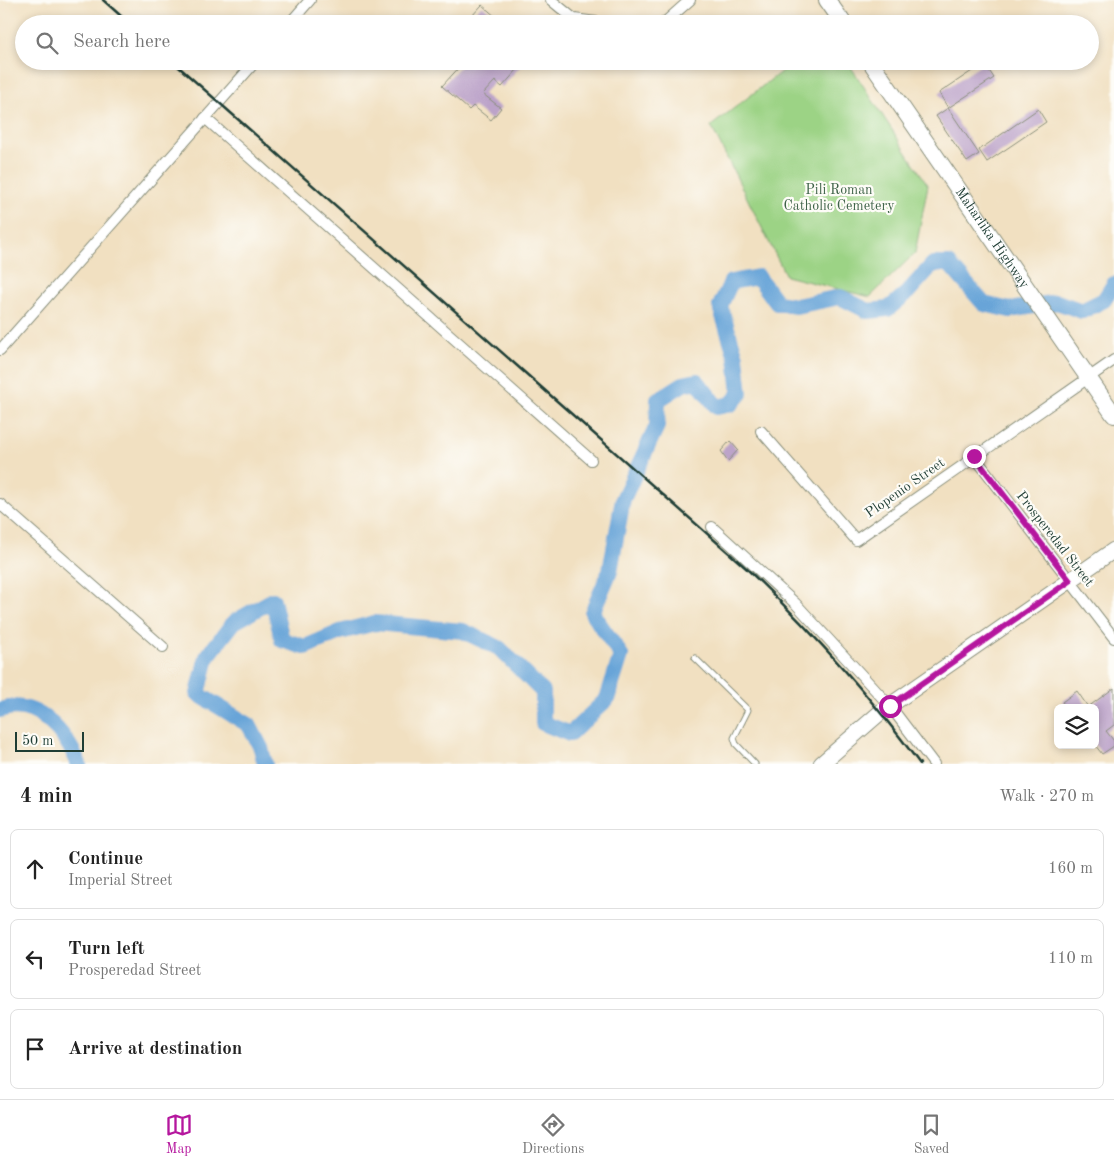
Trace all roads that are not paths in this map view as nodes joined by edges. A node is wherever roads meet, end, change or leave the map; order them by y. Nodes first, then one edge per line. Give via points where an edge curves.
1 (310, 0) edge
2 (551, 0) edge
3 (690, 0) edge
4 (827, 0) edge
5 (297, 15) edge
6 (569, 15) edge
7 (673, 15) edge
8 (838, 15) edge
9 (248, 70) edge
10 (876, 70) edge
11 (205, 118) junction
12 (0, 350) edge
13 (1114, 360) edge
14 (1087, 378) junction
15 (1114, 416) edge
16 (761, 431) dead end
17 (974, 456) junction
18 (591, 460) dead end
19 (0, 504) edge
20 (712, 527) dead end
21 (1114, 550) edge
22 (1070, 581) junction
23 (1114, 638) edge
24 (163, 647) dead end
25 (695, 658) dead end
26 (890, 706) junction
27 (755, 764) edge
28 (821, 764) edge
29 (934, 764) edge

1 - 5 street
2 - 6 street
3 - 7 street
4 - 8 main road
9 - 11 street
10 - 14 main road, Maharlika Highway
11 - 12 street
11 - 18 street
13 - 14 street, Plopenio Street
14 - 15 main road, Maharlika Highway
14 - 17 street, Plopenio Street
16 - 17 street, Plopenio Street via 856,540
17 - 22 street, Prosperedad Street
19 - 24 street
20 - 26 street via 795,603
21 - 22 main road
22 - 23 street, Prosperedad Street
22 - 26 main road
25 - 27 lane via 748,710 734,738
26 - 28 main road
26 - 29 street

